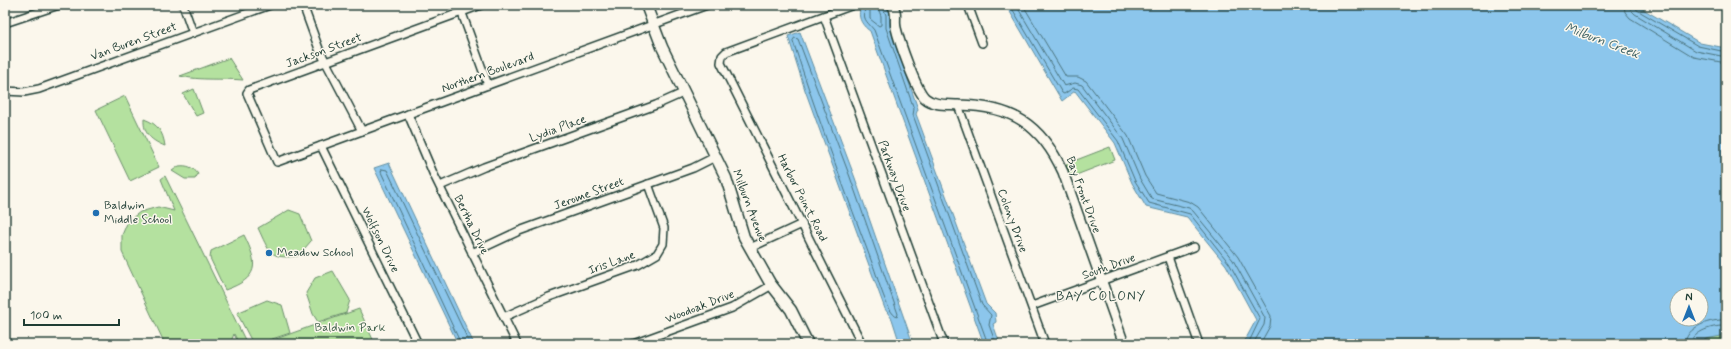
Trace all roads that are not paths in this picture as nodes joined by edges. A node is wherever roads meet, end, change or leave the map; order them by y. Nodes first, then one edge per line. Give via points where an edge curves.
1 (59, 5) edge
2 (183, 5) edge
3 (270, 5) edge
4 (303, 5) edge
5 (481, 5) edge
6 (646, 5) edge
7 (707, 5) edge
8 (853, 5) edge
9 (892, 5) edge
10 (968, 5) edge
11 (460, 9) edge
12 (824, 16) junction
13 (5, 23) edge
14 (653, 24) junction
15 (193, 33) junction
16 (982, 43) dead end
17 (326, 62) junction
18 (488, 85) junction
19 (5, 91) edge
20 (683, 93) junction
21 (958, 105) junction
22 (408, 114) junction
23 (362, 131) junction
24 (321, 146) junction
25 (714, 157) junction
26 (277, 162) joint
27 (648, 184) junction
28 (440, 186) junction
29 (802, 224) junction
30 (1194, 247) dead end
31 (750, 248) junction
32 (472, 253) junction
33 (1168, 257) junction
34 (1101, 281) junction
35 (772, 285) junction
36 (1032, 306) junction
37 (504, 317) junction
38 (418, 344) edge
39 (517, 344) edge
40 (633, 344) edge
41 (808, 344) edge
42 (862, 344) edge
43 (944, 344) edge
44 (1045, 344) edge
45 (1124, 344) edge
46 (1199, 344) edge

1 - 13 street
2 - 15 street
3 - 15 street, Van Buren Street
4 - 17 street
5 - 11 street, Jackson Street
6 - 14 main road, Milburn Avenue
7 - 14 street, Northern Boulevard
8 - 12 street
9 - 21 street, Bay Front Drive via 896,13 896,28 918,90 926,100 936,104
10 - 16 street
11 - 17 street, Jackson Street
11 - 18 street
12 - 29 street, Harbor Point Road via 726,52 721,63
12 - 43 street, Parkway Drive
14 - 18 street, Northern Boulevard
14 - 20 main road, Milburn Avenue
15 - 19 street, Van Buren Street via 39,89 24,92
17 - 23 street
17 - 26 street, Jackson Street via 254,87 247,93
18 - 22 street, Northern Boulevard
20 - 25 main road, Milburn Avenue
20 - 28 street, Lydia Place via 484,167
21 - 34 street, Bay Front Drive via 980,105 1010,113 1032,127 1045,140 1063,172
21 - 36 street, Colony Drive
22 - 23 street, Northern Boulevard
22 - 28 street, Bertha Drive
23 - 24 street, Northern Boulevard
24 - 26 street, Northern Boulevard
24 - 38 street, Wolfson Drive
25 - 27 street, Jerome Street via 693,168
25 - 31 main road, Milburn Avenue via 726,178 739,223
27 - 32 street, Jerome Street via 519,231
27 - 37 street, Iris Lane via 664,228 663,244 657,254 638,265 549,297
28 - 32 street, Bertha Drive
29 - 31 street
29 - 42 street, Harbor Point Road
30 - 33 street, South Drive
31 - 35 main road, Milburn Avenue
32 - 37 street, Bertha Drive
33 - 34 street, South Drive
33 - 46 street
34 - 36 street, South Drive
34 - 45 street, Bay Front Drive
35 - 40 street, Woodoak Drive via 732,308
35 - 41 main road, Milburn Avenue via 791,310
36 - 44 street, Colony Drive
37 - 39 street, Bertha Drive

